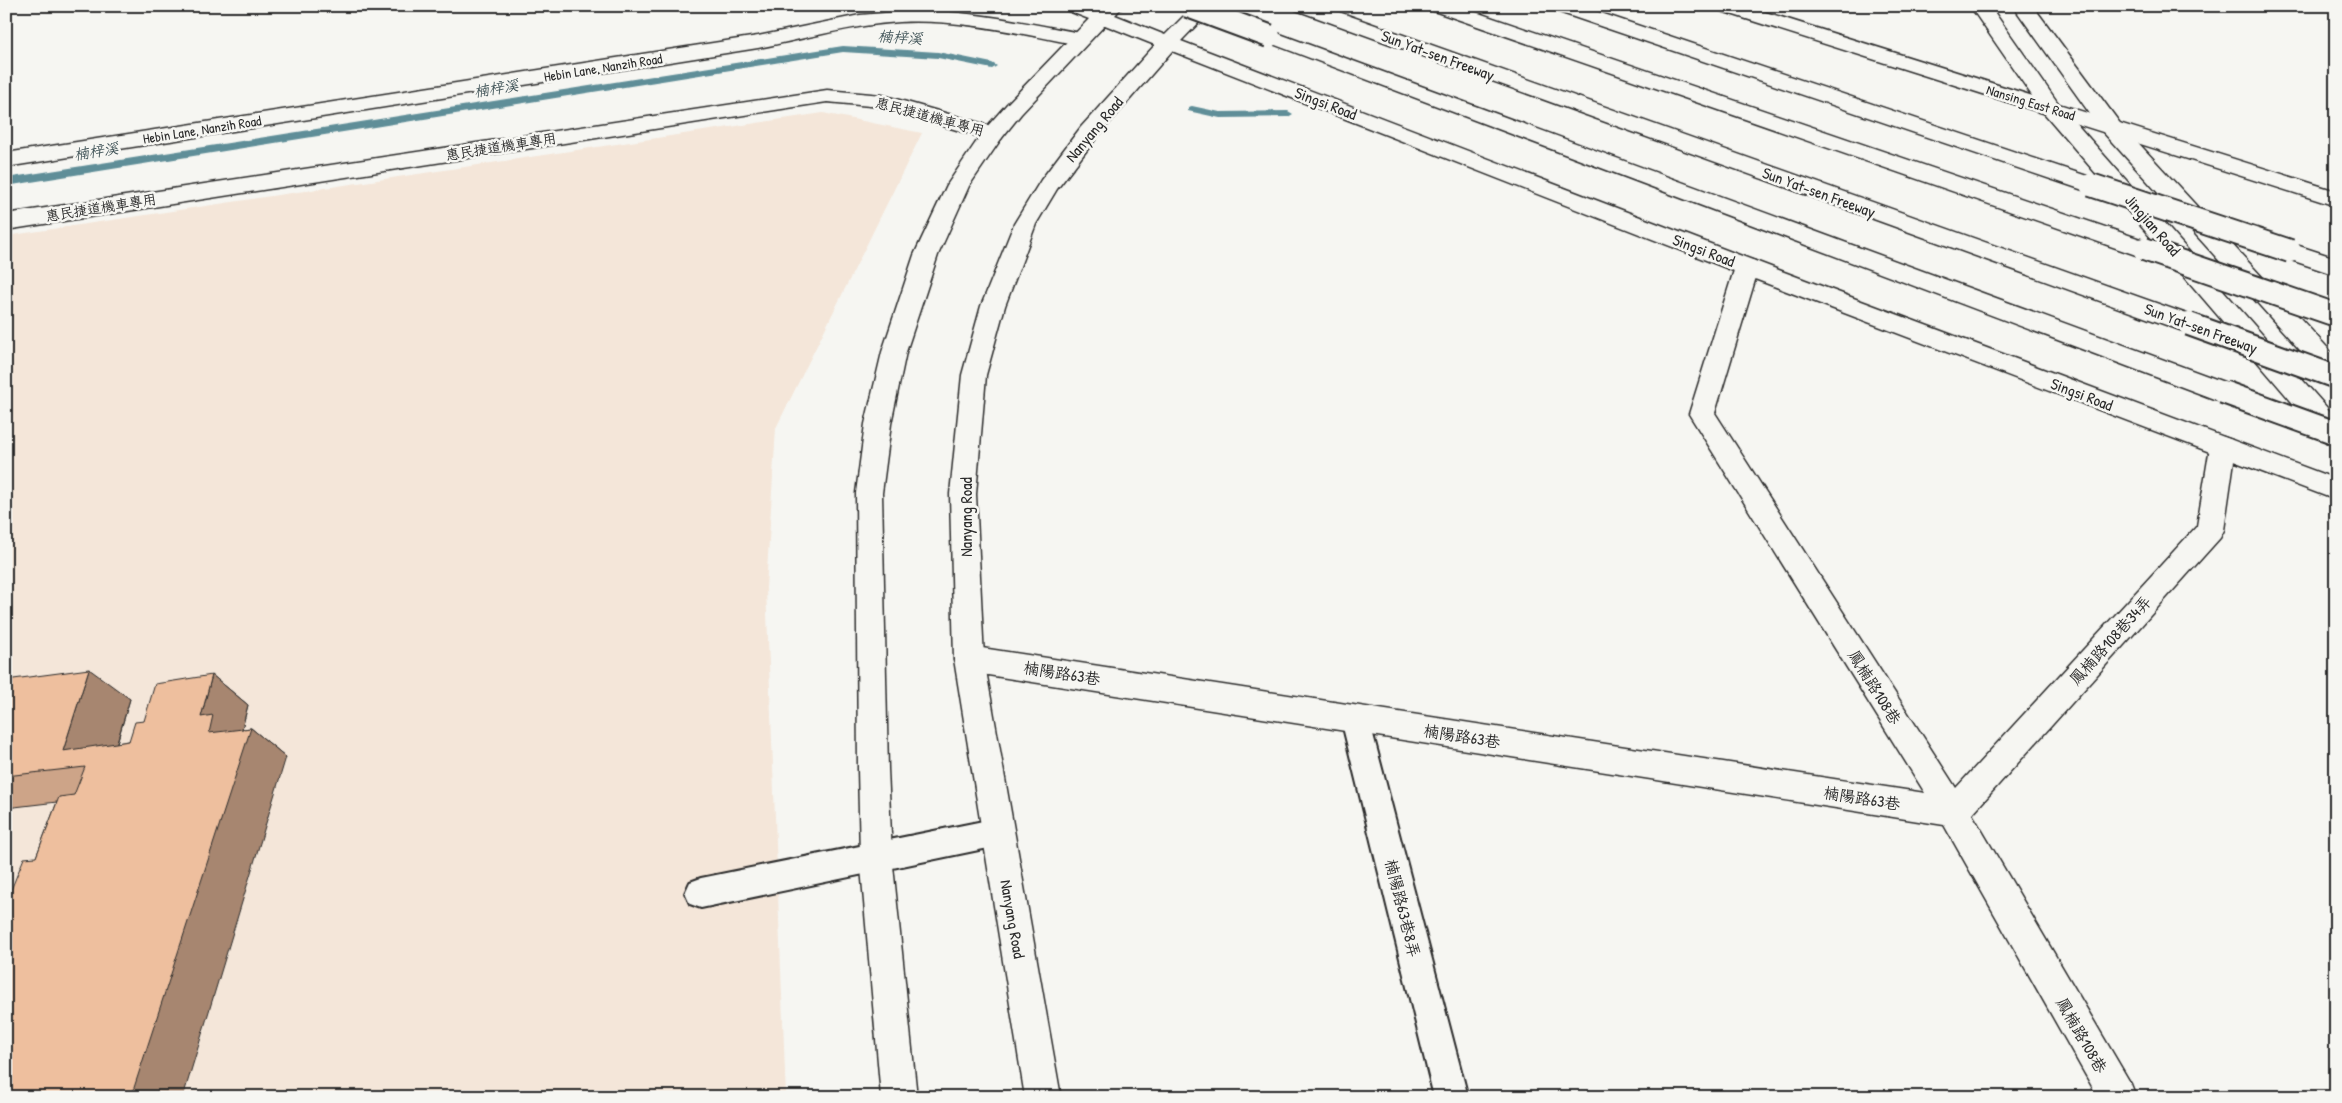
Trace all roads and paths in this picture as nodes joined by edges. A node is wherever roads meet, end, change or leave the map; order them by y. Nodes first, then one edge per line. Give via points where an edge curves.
1 (1073, 6) edge
2 (1188, 6) edge
3 (1205, 6) edge
4 (1303, 6) edge
5 (1438, 6) edge
6 (1560, 6) edge
7 (1725, 6) edge
8 (1980, 6) edge
9 (2023, 6) edge
10 (1106, 12) edge
11 (1080, 39) junction
12 (1169, 42) junction
13 (2051, 108) junction
14 (2111, 127) junction
15 (993, 134) junction
16 (6, 160) edge
17 (2336, 199) edge
18 (6, 222) edge
19 (1747, 267) junction
20 (2336, 267) edge
21 (2336, 315) edge
22 (2336, 373) edge
23 (2336, 377) edge
24 (2336, 435) edge
25 (2223, 447) junction
26 (2336, 490) edge
27 (970, 659) junction
28 (1355, 719) junction
29 (1954, 812) junction
30 (998, 832) junction
31 (876, 856) junction
32 (702, 893) dead end
33 (899, 1097) edge
34 (1043, 1097) edge
35 (1451, 1097) edge
36 (2118, 1097) edge

1 - 10 main road, Singsi Road
2 - 24 main road, bridge
3 - 12 main road, Nanyang Road
4 - 23 main road, Sun Yat-sen Freeway, bridge
5 - 21 main road, bridge
6 - 20 main road, bridge
7 - 13 main road, Nansing East Road
8 - 13 main road, Jingjian Road
9 - 14 main road
10 - 11 main road
10 - 12 main road, Singsi Road
11 - 15 main road
11 - 16 main road, Hebin Lane, Nanzih Road via 979,21 921,16 865,21 758,42
12 - 19 main road, Singsi Road
12 - 27 main road, Nanyang Road via 1089,132 1048,185 1025,224 993,306 974,375 963,494
13 - 14 main road, Nansing East Road
13 - 24 main road, Jingjian Road
14 - 17 main road, Nansing East Road
14 - 22 main road
15 - 18 main road, 惠民捷道機車專用 via 882,101 827,96
15 - 31 main road via 958,185 926,255 894,352 878,424 869,493
19 - 25 main road, Singsi Road
19 - 29 main road, 鳳楠路108巷 via 1702,414
25 - 26 main road, Singsi Road
25 - 29 main road, 鳳楠路108巷34弄 via 2210,530
27 - 28 main road, 楠陽路63巷
27 - 30 main road, Nanyang Road
28 - 29 main road, 楠陽路63巷
28 - 35 lane, 楠陽路63巷8弄
29 - 36 main road, 鳳楠路108巷
30 - 31 lane
30 - 34 main road, Nanyang Road
31 - 32 lane
31 - 33 main road

